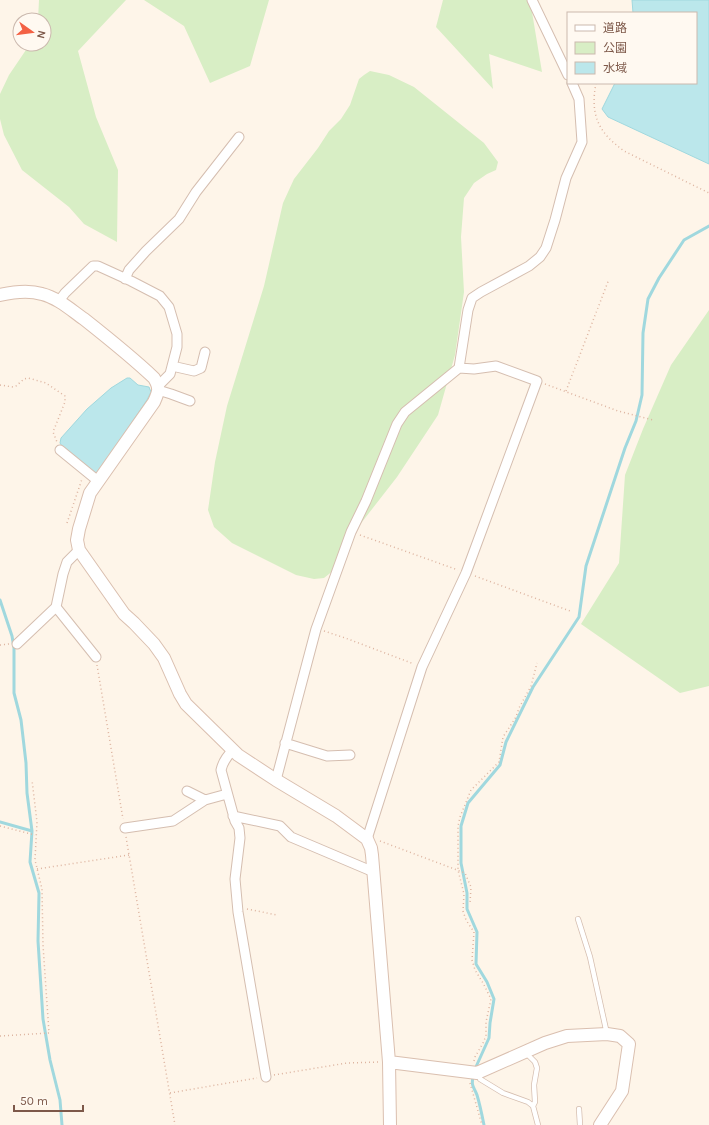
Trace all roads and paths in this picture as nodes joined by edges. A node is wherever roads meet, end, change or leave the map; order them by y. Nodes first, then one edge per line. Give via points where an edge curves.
1 (532, 0) edge
2 (567, 72) edge
3 (572, 84) edge
4 (596, 84) edge
5 (239, 136) dead end
6 (709, 193) edge
7 (125, 279) junction
8 (609, 279) dead end
9 (0, 295) edge
10 (59, 301) junction
11 (205, 352) dead end
12 (172, 366) junction
13 (459, 368) junction
14 (537, 381) junction
15 (0, 385) edge
16 (158, 388) junction
17 (566, 392) junction
18 (190, 401) dead end
19 (653, 420) dead end
20 (61, 450) joint
21 (85, 470) junction
22 (98, 481) junction
23 (67, 523) dead end
24 (351, 532) junction
25 (79, 550) junction
26 (466, 573) junction
27 (56, 608) junction
28 (570, 611) dead end
29 (316, 629) junction
30 (16, 644) dead end
31 (96, 657) joint
32 (537, 662) dead end
33 (422, 667) junction
34 (285, 743) junction
35 (233, 750) junction
36 (350, 755) dead end
37 (32, 780) dead end
38 (276, 780) junction
39 (187, 791) dead end
40 (227, 794) junction
41 (205, 800) junction
42 (233, 816) junction
43 (0, 826) edge
44 (125, 828) junction
45 (36, 835) junction
46 (368, 841) junction
47 (130, 855) junction
48 (37, 869) junction
49 (373, 870) junction
50 (458, 870) junction
51 (470, 903) dead end
52 (237, 907) junction
53 (277, 914) dead end
54 (578, 919) dead end
55 (607, 1034) junction
56 (0, 1036) edge
57 (525, 1052) junction
58 (389, 1062) junction
59 (476, 1073) junction
60 (266, 1077) junction
61 (170, 1093) junction
62 (533, 1106) junction
63 (579, 1109) dead end
64 (175, 1125) edge
65 (390, 1125) edge
66 (482, 1125) edge
67 (538, 1125) edge
68 (580, 1125) edge
69 (600, 1125) edge

1 - 2 street
3 - 13 street via 579,99 582,142 566,178 546,248 529,266 472,298
4 - 6 path via 594,106 597,121 613,143 624,151
5 - 7 street via 196,192 179,219 146,251 129,270
7 - 10 street via 93,266
7 - 12 street via 160,296 169,307 177,334 177,347
8 - 17 path
9 - 10 street via 10,292 31,292
10 - 16 street via 108,338 154,378
11 - 12 street via 201,368 194,371
12 - 16 street via 170,374
13 - 14 street via 496,366
13 - 24 street via 405,412 397,424
14 - 17 path
14 - 26 street
15 - 20 path via 16,386 28,378 46,383 65,396 53,432
16 - 18 street
16 - 22 street via 154,402
17 - 19 path via 618,411
20 - 21 street
21 - 22 street
21 - 23 path
22 - 25 street via 90,493 79,529
24 - 26 path
24 - 29 street
25 - 27 street via 67,562
25 - 35 street via 124,614 154,644 164,658 186,704
26 - 28 path
26 - 33 street
27 - 30 street
27 - 31 street
29 - 33 path
29 - 34 street
31 - 44 path
32 - 50 path via 531,686 503,737 499,762 471,790 460,817
33 - 46 street
34 - 36 street via 327,756
34 - 38 street
35 - 38 street
35 - 40 street via 222,764 221,770
37 - 45 path
38 - 46 street via 336,816
39 - 41 street
40 - 41 street
40 - 42 street
41 - 44 street via 173,822
42 - 49 street via 280,826 291,837
42 - 52 street via 239,828 240,838 235,879
43 - 45 path
44 - 47 path
45 - 48 path
46 - 49 street
46 - 50 path via 377,840
47 - 48 path
47 - 61 path
48 - 56 path via 42,889 49,1033
49 - 58 street
50 - 51 path via 464,873 471,887
50 - 59 path via 464,894 463,911 474,932 472,960 491,999 486,1036 475,1057
52 - 53 path
52 - 60 street
54 - 55 lane via 590,957
55 - 57 street via 567,1036
55 - 69 street via 620,1036 629,1044 622,1091
57 - 59 street
57 - 62 lane via 537,1068
58 - 59 street
58 - 60 path via 347,1063
58 - 65 street
59 - 62 lane via 480,1079 503,1093
59 - 66 path via 470,1084
60 - 61 path
61 - 64 path
62 - 67 lane
63 - 68 lane

